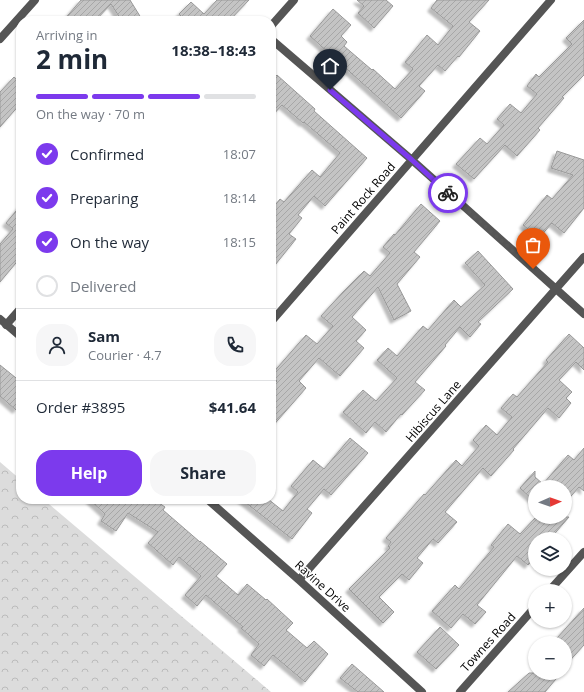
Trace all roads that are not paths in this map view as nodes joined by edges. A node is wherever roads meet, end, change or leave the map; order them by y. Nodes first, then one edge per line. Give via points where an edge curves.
1 (35, 0) edge
2 (294, 0) edge
3 (551, 0) edge
4 (21, 16) edge
5 (276, 20) edge
6 (16, 21) edge
7 (0, 39) edge
8 (276, 44) edge
9 (412, 160) junction
10 (584, 257) edge
11 (556, 289) junction
12 (16, 314) edge
13 (584, 314) edge
14 (276, 316) edge
15 (0, 319) edge
16 (6, 325) junction
17 (16, 333) edge
18 (214, 504) edge
19 (584, 552) edge
20 (299, 580) junction
21 (555, 584) edge
22 (528, 615) edge
23 (422, 692) edge
24 (460, 692) edge

1 - 4 street
2 - 5 street
3 - 9 street, Paint Rock Road
6 - 7 street
8 - 9 street
9 - 11 street
9 - 14 street, Paint Rock Road
10 - 11 street, Hibiscus Lane
11 - 13 street
11 - 20 street, Hibiscus Lane
12 - 16 street
15 - 16 street
16 - 17 street
18 - 20 street, Ravine Drive
19 - 21 street
20 - 23 street, Ravine Drive
22 - 24 street, Townes Road

